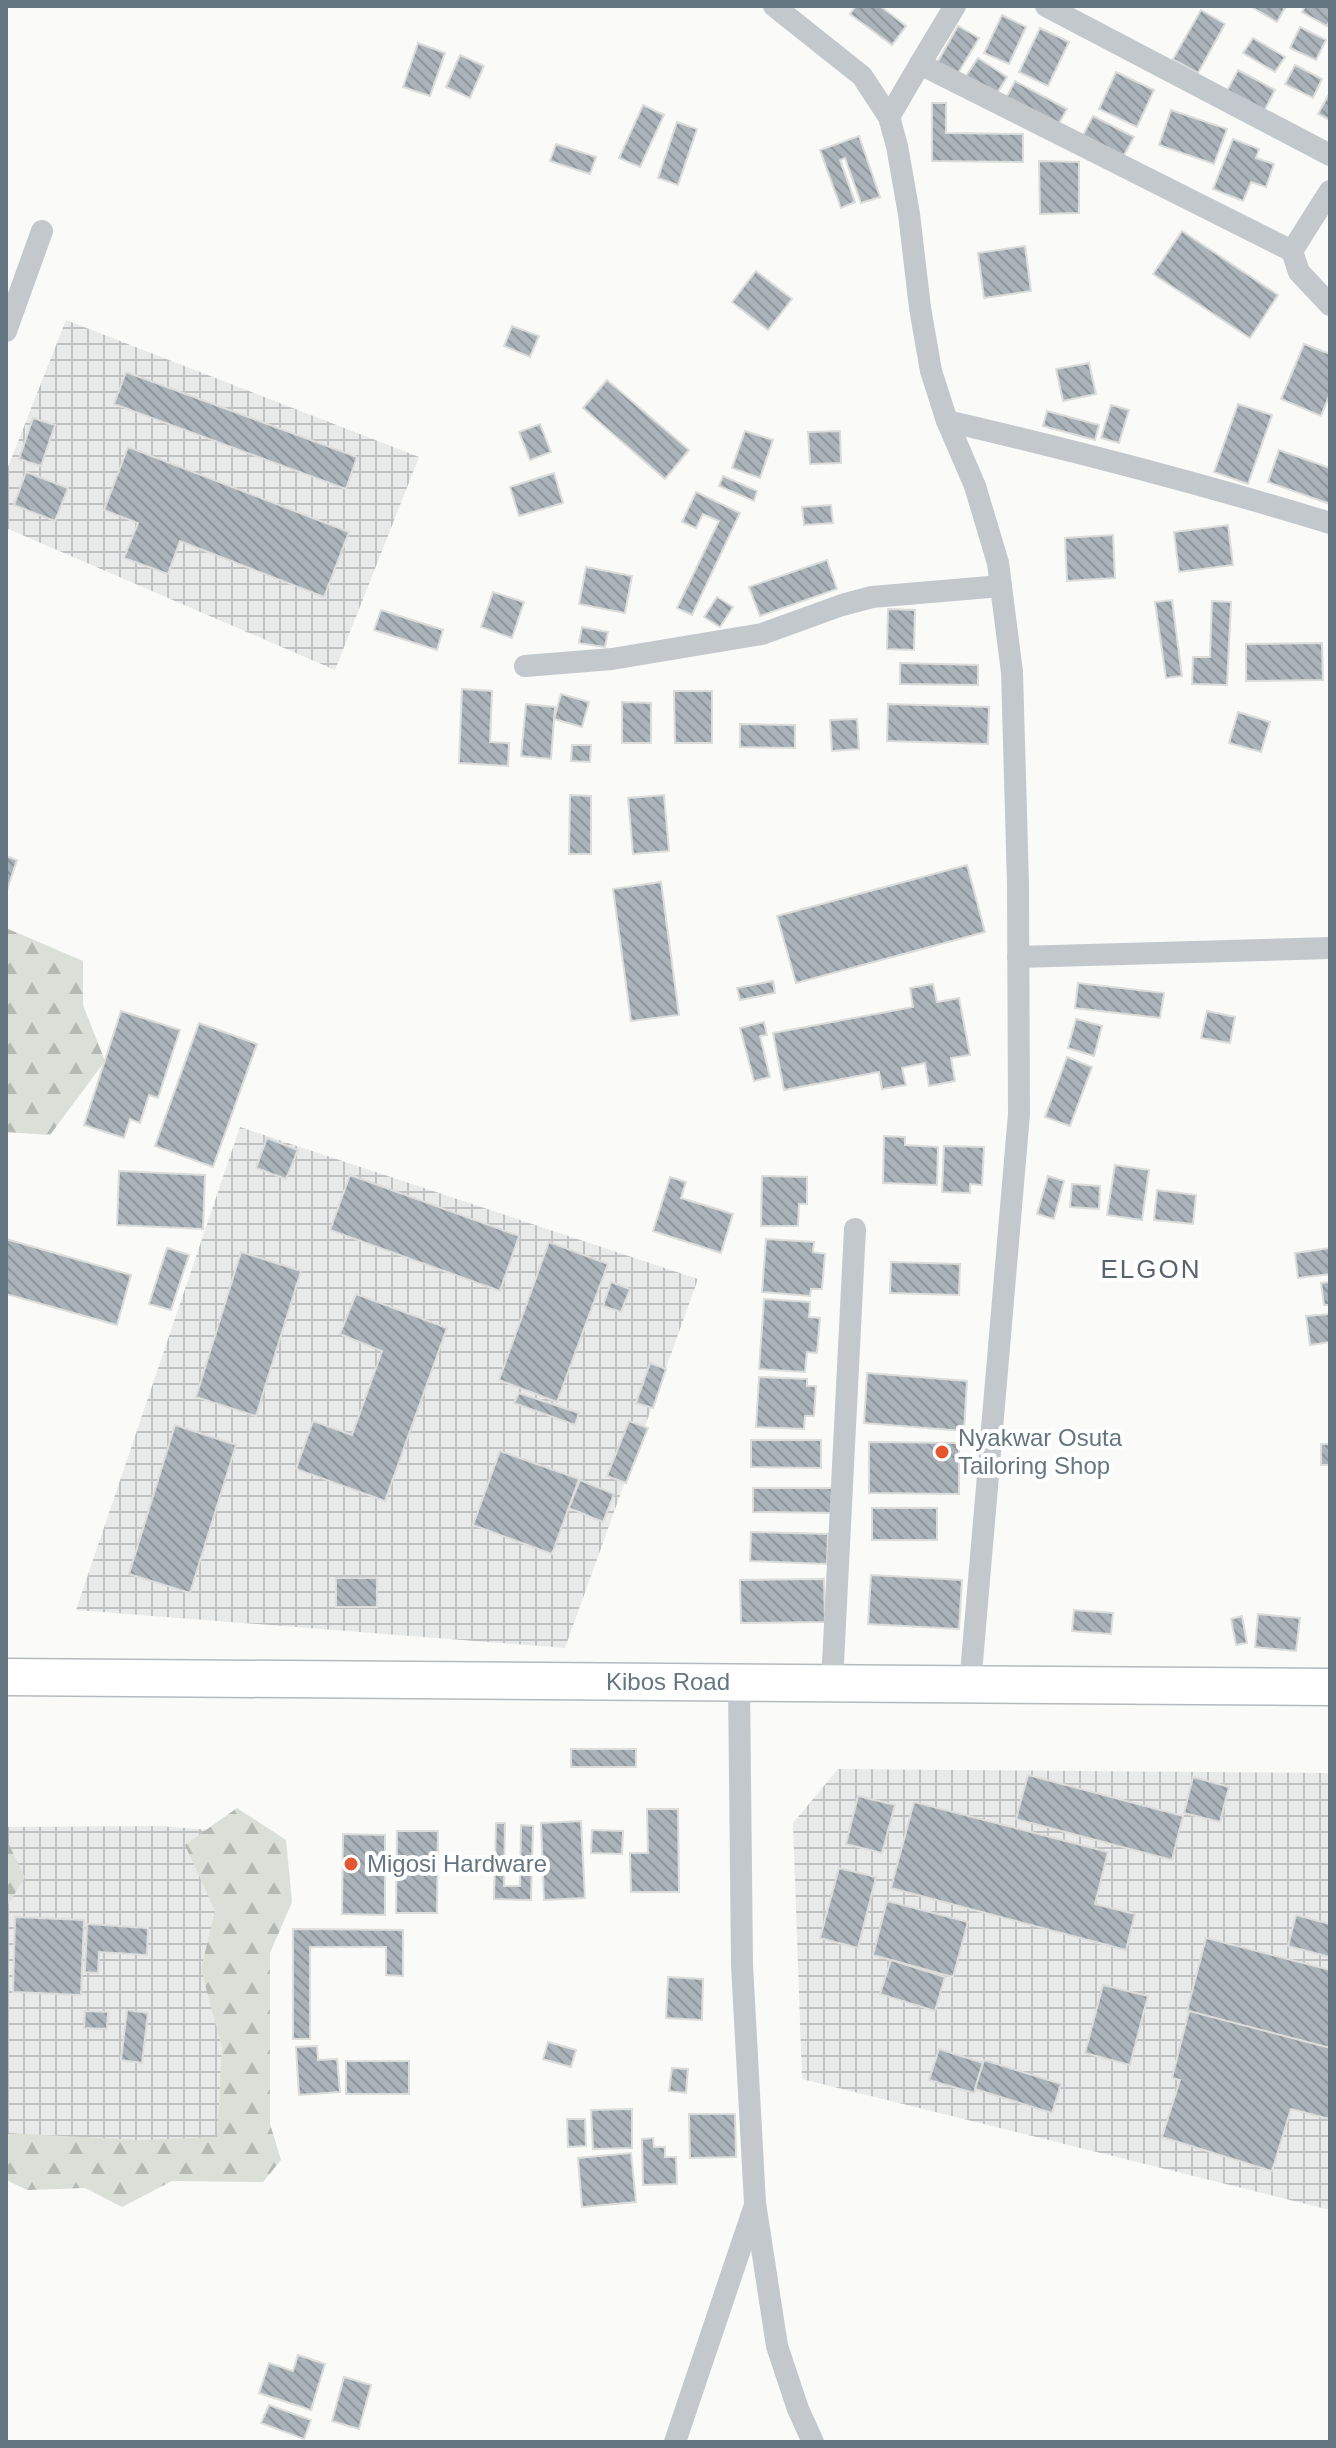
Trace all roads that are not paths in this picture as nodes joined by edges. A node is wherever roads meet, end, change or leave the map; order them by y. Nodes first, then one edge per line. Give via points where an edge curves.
1 (774, 6) edge
2 (955, 6) edge
3 (1046, 6) edge
4 (920, 64) junction
5 (889, 117) junction
6 (1330, 155) edge
7 (1330, 191) edge
8 (42, 231) dead end
9 (1292, 251) junction
10 (1330, 305) edge
11 (6, 331) edge
12 (947, 421) junction
13 (1330, 523) edge
14 (1001, 586) junction
15 (525, 666) dead end
16 (1330, 948) edge
17 (1018, 957) junction
18 (855, 1229) dead end
19 (6, 1677) edge
20 (739, 1683) junction
21 (832, 1683) junction
22 (970, 1685) junction
23 (1330, 1687) edge
24 (755, 2203) junction
25 (675, 2442) edge
26 (813, 2442) edge

1 - 5 street via 862,76
2 - 4 street
3 - 6 street
4 - 5 street
4 - 9 street
5 - 12 street via 931,371
7 - 9 street
8 - 11 street
9 - 10 street via 1299,272
12 - 13 street via 1102,458
12 - 14 street via 975,486
14 - 15 street via 872,597 762,634 612,659
14 - 17 street via 1012,672
16 - 17 street
17 - 22 street via 1019,1114
18 - 21 street
19 - 20 main road, Kibos Road
20 - 21 main road, Kibos Road
20 - 24 street via 742,1965
21 - 22 main road, Kibos Road
22 - 23 main road, Kibos Road
24 - 25 street
24 - 26 street via 777,2346

